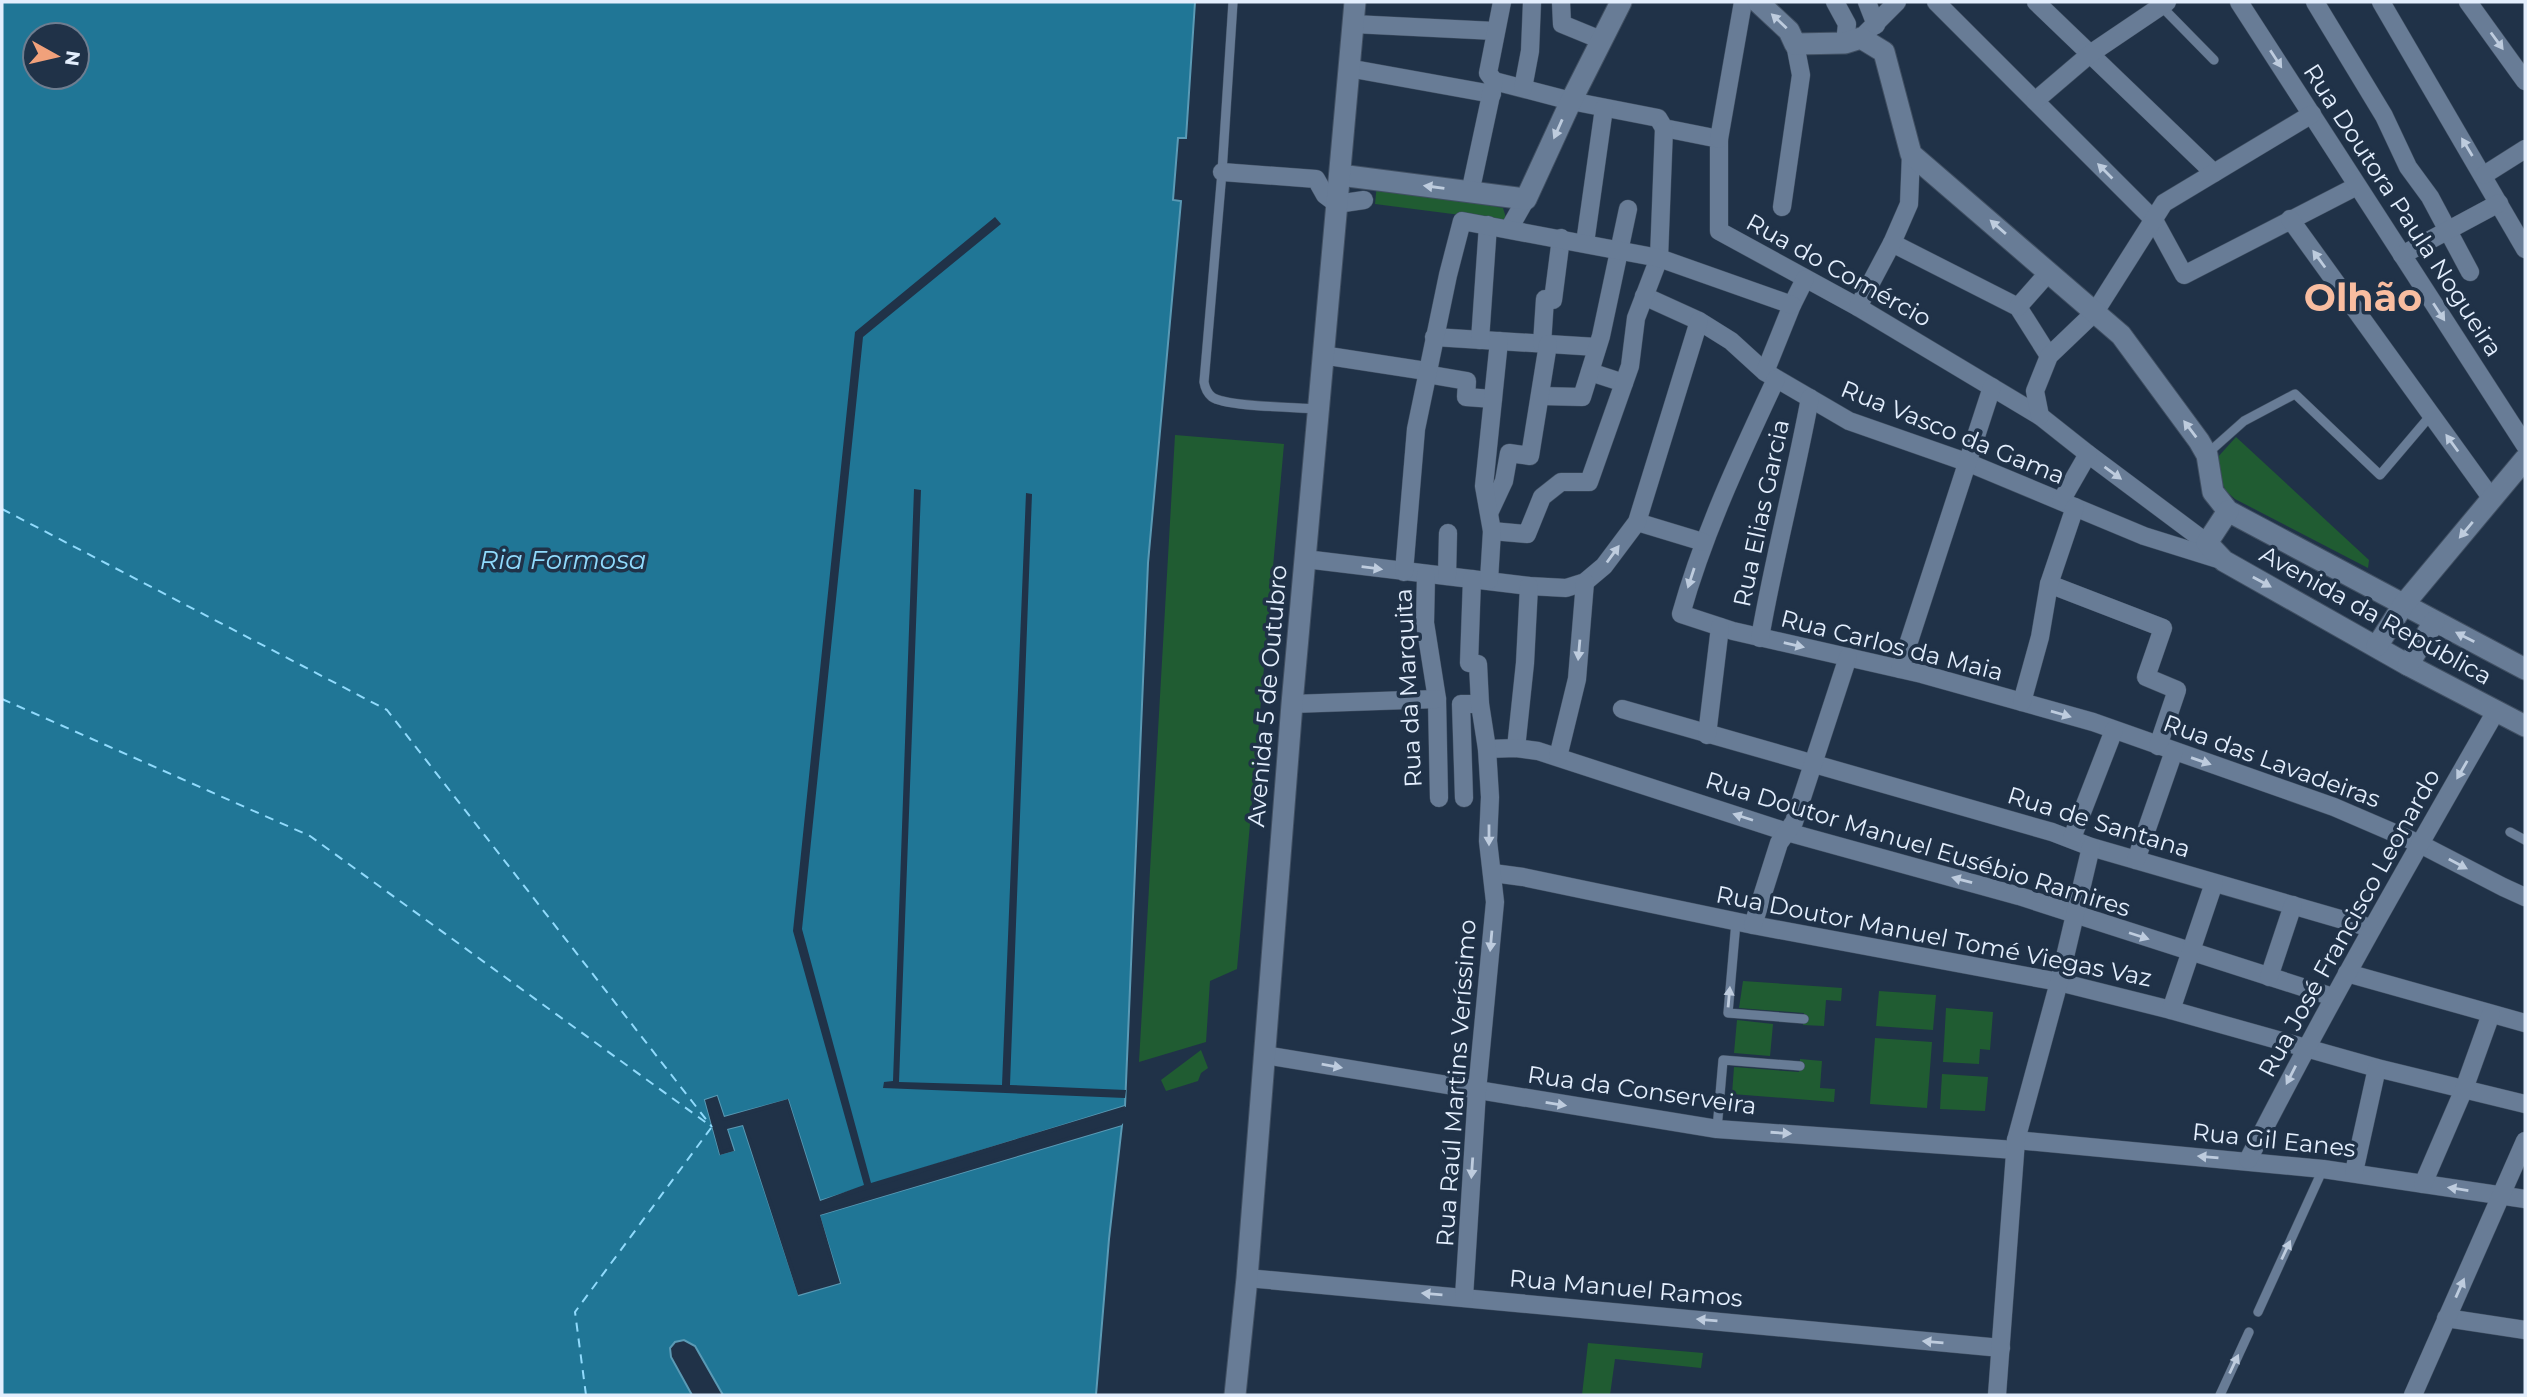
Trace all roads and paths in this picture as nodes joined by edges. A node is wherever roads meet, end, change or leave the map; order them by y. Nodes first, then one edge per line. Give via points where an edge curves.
1 (1233, 2) edge
2 (1355, 2) edge
3 (1502, 2) edge
4 (1532, 2) edge
5 (1562, 2) edge
6 (1621, 2) edge
7 (1743, 2) edge
8 (1758, 2) edge
9 (1835, 2) edge
10 (1867, 2) edge
11 (1897, 2) edge
12 (1936, 2) edge
13 (2036, 2) edge
14 (2239, 2) edge
15 (2315, 2) edge
16 (2381, 2) edge
17 (2468, 2) edge
18 (2164, 4) edge
19 (1353, 24) junction
20 (1495, 31) junction
21 (1861, 35) junction
22 (1601, 40) junction
23 (1795, 44) junction
24 (2090, 54) junction
25 (2214, 60) dead end
26 (1348, 68) junction
27 (2525, 81) edge
28 (1493, 87) junction
29 (1523, 88) junction
30 (1571, 101) junction
31 (2035, 101) junction
32 (1604, 108) junction
33 (2312, 114) junction
34 (1664, 128) junction
35 (1719, 139) junction
36 (2525, 149) edge
37 (1911, 154) junction
38 (1222, 172) junction
39 (2214, 173) junction
40 (1340, 175) junction
41 (2484, 175) junction
42 (2357, 186) junction
43 (1470, 192) junction
44 (1526, 199) junction
45 (1364, 200) dead end
46 (2499, 203) junction
47 (1337, 204) junction
48 (1782, 207) dead end
49 (1628, 209) dead end
50 (2290, 219) junction
51 (2154, 220) junction
52 (1488, 225) junction
53 (1509, 229) junction
54 (2449, 231) junction
55 (1561, 238) junction
56 (1585, 243) junction
57 (1892, 243) junction
58 (2525, 249) edge
59 (1620, 250) junction
60 (2402, 255) junction
61 (1659, 258) junction
62 (2470, 271) dead end
63 (2049, 272) junction
64 (1805, 279) junction
65 (1644, 296) junction
66 (1792, 305) junction
67 (1858, 307) junction
68 (2018, 307) junction
69 (2095, 312) junction
70 (1699, 321) junction
71 (1434, 337) junction
72 (1480, 340) junction
73 (1499, 341) junction
74 (1545, 344) junction
75 (1597, 347) junction
76 (1322, 355) junction
77 (2049, 355) junction
78 (1426, 372) junction
79 (1590, 372) junction
80 (1771, 376) junction
81 (1624, 383) junction
82 (1993, 387) junction
83 (1541, 396) junction
84 (1810, 398) junction
85 (1493, 399) junction
86 (1318, 409) junction
87 (2431, 415) junction
88 (2040, 416) junction
89 (2525, 445) edge
90 (2088, 454) junction
91 (2207, 455) junction
92 (2525, 459) edge
93 (1969, 463) junction
94 (2491, 499) junction
95 (2068, 504) junction
96 (2228, 511) junction
97 (1490, 512) junction
98 (1637, 522) junction
99 (1492, 531) junction
100 (1448, 533) dead end
101 (1703, 542) junction
102 (2207, 542) junction
103 (1305, 559) junction
104 (2224, 561) junction
105 (1404, 572) junction
106 (1426, 575) junction
107 (1447, 576) junction
108 (1480, 579) junction
109 (1585, 582) junction
110 (2049, 584) junction
111 (1529, 586) junction
112 (2404, 604) junction
113 (2434, 622) junction
114 (1720, 627) junction
115 (1760, 638) junction
116 (2377, 646) junction
117 (1848, 657) junction
118 (2408, 665) junction
119 (1900, 669) junction
120 (2525, 669) edge
121 (1437, 699) junction
122 (2022, 702) junction
123 (1292, 704) junction
124 (1480, 704) junction
125 (1622, 709) dead end
126 (2496, 711) junction
127 (2525, 726) edge
128 (2114, 730) junction
129 (1707, 735) junction
130 (1516, 748) junction
131 (1488, 749) junction
132 (2166, 749) junction
133 (1558, 757) junction
134 (1813, 764) junction
135 (1439, 798) dead end
136 (1464, 798) dead end
137 (1787, 832) junction
138 (2510, 832) dead end
139 (2072, 838) junction
140 (2525, 840) edge
141 (2420, 844) junction
142 (2091, 847) junction
143 (2136, 860) junction
144 (1493, 873) junction
145 (2214, 883) junction
146 (2525, 897) edge
147 (2293, 905) junction
148 (2074, 915) junction
149 (1745, 924) junction
150 (2371, 928) junction
151 (2190, 953) junction
152 (2347, 973) junction
153 (2269, 977) junction
154 (2059, 982) junction
155 (2333, 997) junction
156 (2171, 1010) junction
157 (2491, 1014) junction
158 (1804, 1019) dead end
159 (2525, 1023) edge
160 (2305, 1048) junction
161 (1264, 1055) junction
162 (1800, 1066) dead end
163 (2377, 1068) junction
164 (2464, 1089) junction
165 (1477, 1091) junction
166 (2525, 1104) edge
167 (1717, 1129) junction
168 (2525, 1141) edge
169 (2016, 1145) junction
170 (2248, 1160) junction
171 (2323, 1169) junction
172 (2354, 1172) junction
173 (2423, 1184) junction
174 (2501, 1195) junction
175 (2525, 1199) edge
176 (1247, 1278) junction
177 (1464, 1297) junction
178 (2258, 1312) dead end
179 (2446, 1318) junction
180 (2525, 1330) edge
181 (2249, 1332) dead end
182 (2001, 1348) junction
183 (1235, 1395) edge
184 (1997, 1395) edge
185 (2220, 1395) edge
186 (2413, 1395) edge

1 - 38 lane
2 - 19 main road, Avenida 5 de Outubro
3 - 20 street
4 - 29 street
5 - 22 street via 1562,24
6 - 22 main road
7 - 35 street
23 -> 8 main road via 1789,31
9 - 21 street via 1847,24
10 - 21 street
11 - 21 street
12 - 31 street
13 - 24 street
14 -> 33 street, Rua Doutora Paula Nogueira
15 - 54 street
41 -> 16 street
17 -> 27 street
18 - 24 street
18 - 25 lane
19 - 20 street
19 - 26 main road, Avenida 5 de Outubro
20 - 28 street via 1488,73
21 - 23 main road
21 - 37 main road via 1884,52
22 - 30 main road
23 - 48 street via 1801,75
24 - 31 street
24 - 39 street
26 - 28 street
26 - 40 main road, Avenida 5 de Outubro
28 - 29 street
28 - 43 street
29 - 30 street
30 - 32 street
30 -> 44 main road
51 -> 31 street
32 - 34 street via 1658,118
32 - 56 street
33 - 39 street
33 - 42 street, Rua Doutora Paula Nogueira
34 - 35 street
34 - 61 street
35 - 64 street, Rua do Comércio via 1719,231
36 - 41 street
37 - 57 street via 1909,204
63 -> 37 main road
38 - 47 street via 1316,178 1325,195
38 - 86 lane via 1205,389 1212,397 1229,402
39 - 51 street via 2164,203
43 -> 40 main road
40 - 47 main road, Avenida 5 de Outubro
41 - 46 street
42 - 50 street
42 - 60 street, Rua Doutora Paula Nogueira
43 - 44 main road
44 - 53 street
45 - 47 street
46 - 54 street
46 - 58 street
47 - 76 main road, Avenida 5 de Outubro
49 - 59 street
50 - 51 street via 2184,275
87 -> 50 street
51 - 69 street
52 - 53 street
52 - 71 street via 1462,221
52 - 72 street
53 - 55 street
54 - 60 street
54 - 62 street
55 - 56 street
55 - 74 street via 1553,300 1545,299
56 - 59 street
57 - 67 street
57 - 68 street
59 - 61 street
59 - 75 street
60 -> 89 street, Rua Doutora Paula Nogueira
61 - 65 street
61 - 66 street
63 - 68 street
63 - 69 main road
64 - 66 street
64 - 67 street, Rua do Comércio
65 - 70 street, Rua Vasco da Gama
65 - 81 street
66 - 80 street
67 - 82 street, Rua do Comércio
68 - 77 street
69 - 77 street
91 -> 69 main road via 2121,335
70 - 80 street, Rua Vasco da Gama via 1731,341
70 - 98 street
71 - 72 street
71 - 78 street
72 - 73 street
73 - 74 street
73 - 85 street
74 - 75 street
74 - 83 street
75 - 79 street
76 - 78 street
76 - 86 main road, Avenida 5 de Outubro
77 - 88 street via 2035,391
78 - 85 street via 1467,380 1466,397
78 - 105 street via 1416,429
79 - 81 street
79 - 83 street via 1582,397
80 - 84 street, Rua Vasco da Gama
80 - 101 street
81 - 99 street via 1589,482 1561,482 1542,497 1527,534
82 - 88 street, Rua do Comércio
82 - 93 street
83 - 97 street via 1530,456 1509,453
84 - 93 street, Rua Vasco da Gama via 1849,421
84 - 115 street, Rua Elias Garcia
85 - 97 street via 1484,486
86 - 103 main road, Avenida 5 de Outubro
87 - 91 lane via 2380,475 2295,394 2244,421
94 -> 87 street
88 - 90 street, Rua do Comércio
90 - 95 street
90 -> 102 street, Rua do Comércio
91 - 96 main road via 2213,492
92 - 94 main road
93 - 95 street, Rua Vasco da Gama
93 - 119 street
94 -> 112 main road
95 - 104 street, Rua Vasco da Gama via 2144,536
95 - 110 street
96 - 102 main road
96 - 112 main road, Avenida da República
97 - 99 street
98 - 101 street
109 -> 98 street via 1604,566
99 - 108 street
100 - 107 street
101 -> 114 street, Rua Carlos da Maia via 1681,614
102 - 104 main road, Avenida da República
103 -> 105 street
103 - 123 main road, Avenida 5 de Outubro
104 -> 116 main road, Avenida da República
105 - 106 street
106 - 107 street
106 - 121 street, Rua da Marquita via 1425,623
107 - 108 street
108 - 111 street
108 - 124 street, Rua Raúl Martins Veríssimo via 1469,663 1478,664
109 - 111 street via 1566,588
109 -> 133 street via 1577,679
110 - 122 street
110 - 132 street via 2163,628 2146,677 2177,690
111 - 130 street
112 - 113 main road, Avenida da República
112 - 116 main road
113 - 118 main road
120 -> 113 main road, Avenida da República
114 - 115 street, Rua Carlos da Maia
114 - 129 street
115 -> 117 street, Rua Carlos da Maia
116 - 118 main road, Avenida da República
117 - 119 street, Rua Carlos da Maia
117 - 134 street
118 - 126 main road, Avenida da República
119 - 122 street, Rua Carlos da Maia
121 - 123 street
121 - 135 street, Rua da Marquita
122 -> 128 street, Rua Carlos da Maia
123 - 161 main road, Avenida 5 de Outubro
124 - 131 street, Rua Raúl Martins Veríssimo
124 - 136 street via 1461,704
125 - 129 street, Rua de Santana
126 - 127 main road, Avenida da República
126 -> 141 street, Rua José Francisco Leonardo
128 - 132 street, Rua das Lavadeiras
128 - 139 street
129 - 134 street, Rua de Santana
130 - 131 street, Rua Doutor Manuel Eusébio Ramires
130 - 133 street, Rua Doutor Manuel Eusébio Ramires
131 -> 144 street, Rua Raúl Martins Veríssimo via 1488,841
132 -> 141 street, Rua das Lavadeiras via 2334,807
132 - 143 street
137 -> 133 street, Rua Doutor Manuel Eusébio Ramires
134 - 137 street
134 - 139 street, Rua de Santana
148 -> 137 street, Rua Doutor Manuel Eusébio Ramires
137 - 149 street
138 - 140 lane
139 - 142 street, Rua de Santana
141 -> 146 street, Rua das Lavadeiras
141 - 150 street, Rua José Francisco Leonardo
142 - 143 street, Rua de Santana
142 - 148 street
143 - 145 street, Rua de Santana
144 - 149 street, Rua Doutor Manuel Tomé Viegas Vaz
144 -> 165 street, Rua Raúl Martins Veríssimo via 1495,901
145 - 147 street, Rua de Santana
145 - 151 street
147 - 150 street, Rua de Santana
147 - 153 street
148 -> 151 street, Rua Doutor Manuel Eusébio Ramires
148 - 154 street
149 - 154 street, Rua Doutor Manuel Tomé Viegas Vaz
158 -> 149 lane via 1728,1013
150 - 152 street, Rua José Francisco Leonardo
151 - 153 street, Rua Doutor Manuel Eusébio Ramires
151 - 156 street
152 - 155 street, Rua José Francisco Leonardo
152 - 157 street
153 - 155 street, Rua Doutor Manuel Eusébio Ramires
154 - 156 street, Rua Doutor Manuel Tomé Viegas Vaz
154 - 169 street
155 - 160 street, Rua José Francisco Leonardo
156 - 160 street, Rua Doutor Manuel Tomé Viegas Vaz
157 - 159 street
157 - 164 street
160 - 163 street, Rua Doutor Manuel Tomé Viegas Vaz
160 -> 170 street, Rua José Francisco Leonardo
161 -> 165 street, Rua da Conserveira
161 - 176 main road, Avenida 5 de Outubro
162 - 167 lane via 1723,1060
163 - 164 street, Rua Doutor Manuel Tomé Viegas Vaz
163 - 172 street
164 - 166 street, Rua Doutor Manuel Tomé Viegas Vaz
164 - 173 street
165 -> 167 street, Rua da Conserveira
165 -> 177 street, Rua Raúl Martins Veríssimo
167 -> 169 street, Rua da Conserveira
168 - 174 street
170 -> 169 street, Rua Gil Eanes
169 - 182 street
170 - 171 street, Rua Gil Eanes
171 - 172 street, Rua Gil Eanes
178 -> 171 lane
172 - 173 street, Rua Gil Eanes
174 -> 173 street, Rua Gil Eanes
174 - 175 street, Rua Gil Eanes
179 -> 174 street
177 -> 176 street, Rua Manuel Ramos
176 - 183 main road, Avenida 5 de Outubro
182 -> 177 street, Rua Manuel Ramos
179 - 180 street
179 - 186 street
185 -> 181 lane
182 - 184 street

